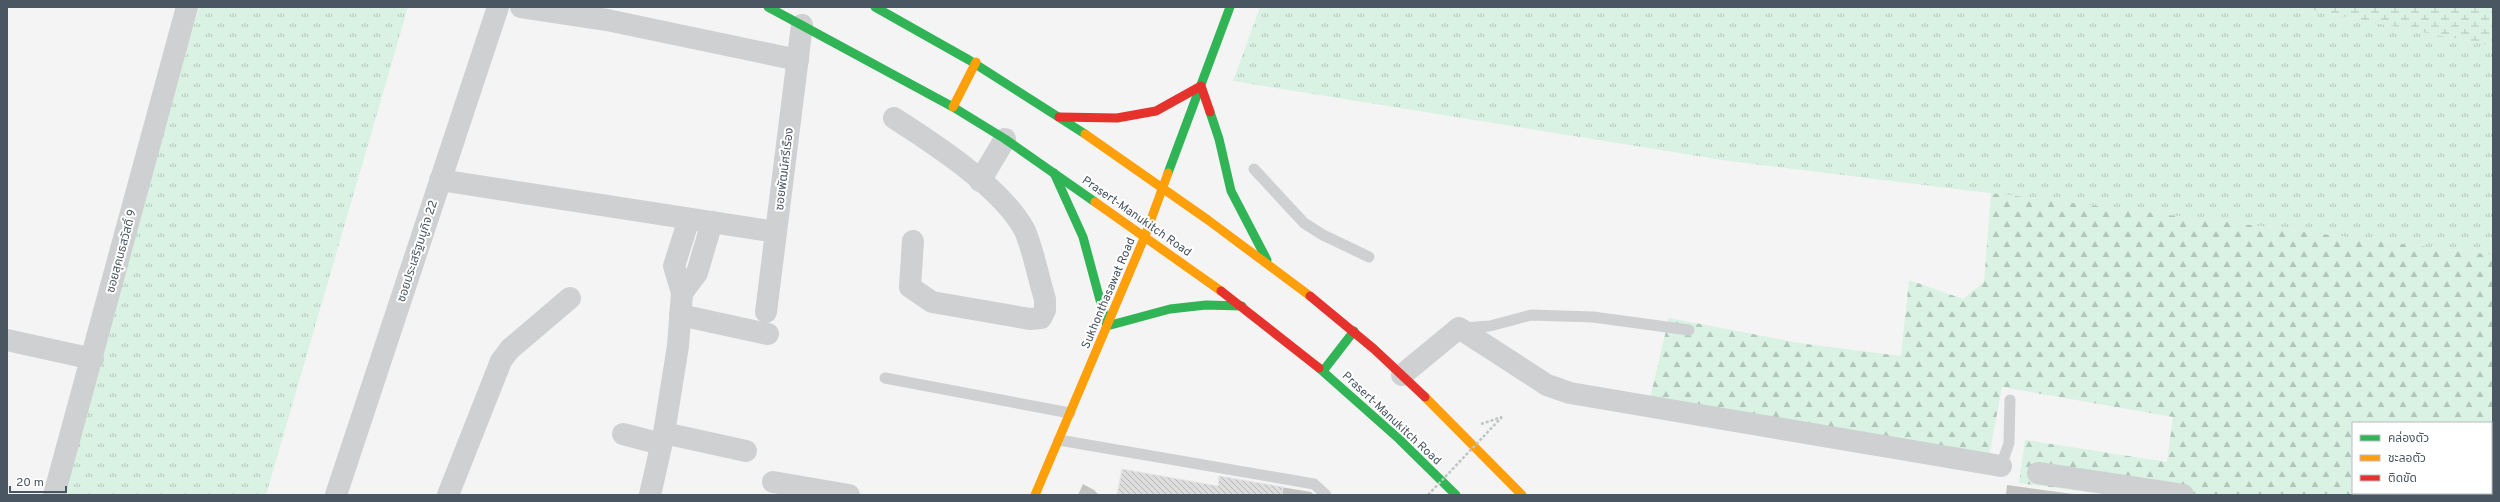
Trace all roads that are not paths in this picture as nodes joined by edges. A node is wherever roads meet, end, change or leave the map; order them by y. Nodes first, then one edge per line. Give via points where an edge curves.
1 (187, 7) edge
2 (498, 7) edge
3 (521, 7) edge
4 (768, 7) edge
5 (875, 7) edge
6 (1230, 7) edge
7 (802, 25) junction
8 (798, 60) junction
9 (976, 62) junction
10 (1201, 86) junction
11 (953, 107) junction
12 (1059, 117) junction
13 (894, 118) dead end
14 (1005, 139) junction
15 (1254, 169) dead end
16 (1054, 173) junction
17 (440, 180) junction
18 (980, 181) junction
19 (1163, 188) junction
20 (689, 218) junction
21 (712, 222) junction
22 (776, 232) junction
23 (1145, 236) junction
24 (913, 241) dead end
25 (1369, 257) dead end
26 (1270, 266) junction
27 (682, 293) junction
28 (570, 298) dead end
29 (1242, 306) junction
30 (766, 312) dead end
31 (680, 315) junction
32 (1107, 326) junction
33 (1459, 328) junction
34 (1689, 330) dead end
35 (1354, 331) junction
36 (768, 334) dead end
37 (7, 340) edge
38 (93, 359) junction
39 (1323, 371) junction
40 (1402, 375) junction
41 (885, 378) dead end
42 (2010, 400) dead end
43 (1070, 413) junction
44 (623, 434) dead end
45 (663, 438) junction
46 (1058, 440) junction
47 (746, 451) dead end
48 (2001, 466) joint
49 (2038, 473) dead end
50 (773, 482) dead end
51 (54, 495) edge
52 (336, 495) edge
53 (448, 495) edge
54 (650, 495) edge
55 (849, 495) edge
56 (1035, 495) edge
57 (1326, 495) edge
58 (1456, 495) edge
59 (1522, 495) edge
60 (2183, 495) edge

1 - 38 street, ซอยสุคนธสวัสดิ์ 9
2 - 17 street, ซอยประเสริฐมนูกิจ 22
3 - 8 street via 607,20
4 - 7 main road, Prasert-Manukitch Road
5 - 9 main road
6 - 10 main road, Sukhonthasawat Road
7 - 8 street, ซอยพัฒน์ศรีเรือง
7 - 11 main road, Prasert-Manukitch Road
8 - 22 street, ซอยพัฒน์ศรีเรือง
9 - 11 main road
9 - 12 main road
10 - 12 main road via 1156,111 1117,118
10 - 19 main road, Sukhonthasawat Road
10 - 26 main road via 1219,140 1231,192
11 - 14 main road, Prasert-Manukitch Road
12 - 19 main road
13 - 18 street
14 - 16 main road, Prasert-Manukitch Road
14 - 18 street
15 - 25 lane via 1304,223 1323,236
16 - 23 main road, Prasert-Manukitch Road
16 - 32 main road via 1083,237
17 - 20 street
17 - 52 street, ซอยประเสริฐมนูกิจ 22
18 - 24 street via 998,197 1024,229 1045,299 1045,310 1041,318 1030,319 932,302 919,295 910,287
19 - 23 main road, Sukhonthasawat Road
19 - 26 main road
20 - 21 street
20 - 27 street via 674,266
21 - 22 street
21 - 27 street via 697,273
22 - 30 street, ซอยพัฒน์ศรีเรือง
23 - 29 main road, Prasert-Manukitch Road
23 - 32 main road, Sukhonthasawat Road
26 - 35 main road
27 - 31 street
28 - 53 street via 510,349 501,361
29 - 32 main road via 1206,305 1170,309
29 - 39 main road, Prasert-Manukitch Road
31 - 36 street
31 - 45 street via 678,346
32 - 43 main road, Sukhonthasawat Road
33 - 34 lane via 1490,326 1531,315 1593,317
33 - 40 street
33 - 48 street via 1547,385 1570,393
35 - 39 main road
35 - 40 main road
37 - 38 street
38 - 51 street, ซอยสุคนธสวัสดิ์ 9
39 - 58 main road, Prasert-Manukitch Road via 1399,439
40 - 59 main road
41 - 43 lane
42 - 48 lane via 2009,443
43 - 46 main road, Sukhonthasawat Road
44 - 45 street
45 - 47 street
45 - 54 street
46 - 56 main road, Sukhonthasawat Road
46 - 57 lane via 1314,484
49 - 60 street
50 - 55 street

